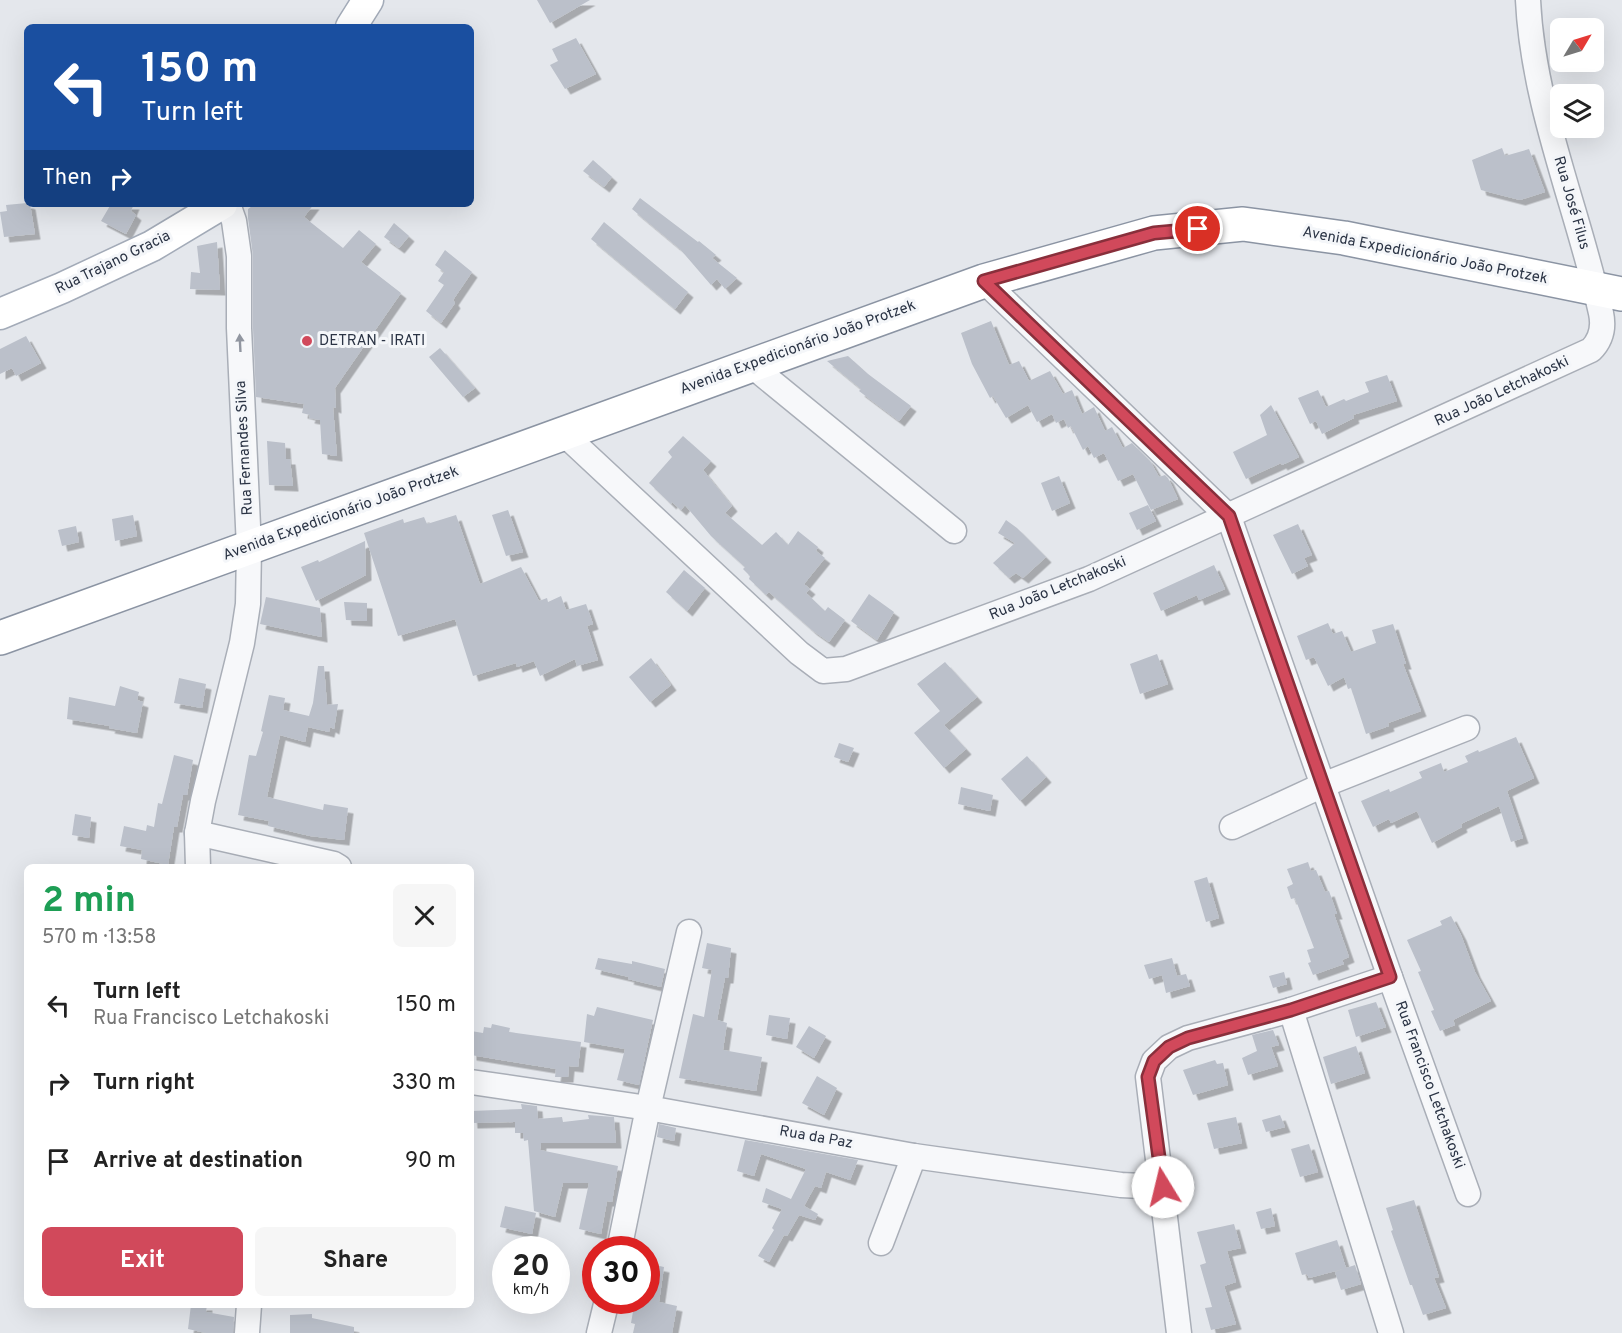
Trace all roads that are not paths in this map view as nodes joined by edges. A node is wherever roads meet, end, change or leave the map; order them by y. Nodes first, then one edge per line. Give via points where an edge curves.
1 (368, 0) edge
2 (1528, 0) edge
3 (353, 24) edge
4 (217, 207) edge
5 (229, 207) edge
6 (984, 281) junction
7 (1609, 291) edge
8 (0, 314) edge
9 (1600, 335) joint
10 (751, 365) junction
11 (563, 433) junction
12 (1229, 516) junction
13 (954, 531) dead end
14 (249, 548) junction
15 (0, 638) edge
16 (1467, 728) dead end
17 (1323, 785) junction
18 (1232, 827) dead end
19 (197, 833) junction
20 (198, 864) edge
21 (334, 864) edge
22 (689, 932) dead end
23 (1390, 977) junction
24 (1291, 1010) junction
25 (474, 1082) edge
26 (648, 1108) junction
27 (914, 1156) junction
28 (1163, 1187) junction
29 (1468, 1194) dead end
30 (622, 1236) edge
31 (880, 1243) dead end
32 (249, 1308) edge
33 (604, 1314) edge
34 (247, 1333) edge
35 (599, 1333) edge
36 (1179, 1333) edge
37 (1391, 1333) edge

1 - 3 main road
2 - 7 street, Rua José Filus via 1538,73 1568,196
4 - 8 main road, Rua Trajano Gracia via 152,246
14 -> 5 street, Rua Fernandes Silva via 239,255
6 - 7 highway, Avenida Expedicionário João Protzek via 1154,233 1243,224 1344,238
6 - 10 highway, Avenida Expedicionário João Protzek
6 - 12 street, Rua Francisco Letchakoski
7 - 9 street, Rua José Filus
9 - 12 street, Rua João Letchakoski via 1591,350
10 - 11 highway, Avenida Expedicionário João Protzek
10 - 13 street
11 - 12 street, Rua João Letchakoski via 799,653 824,671 846,669 1089,579
11 - 14 highway, Avenida Expedicionário João Protzek
12 - 17 street, Rua Francisco Letchakoski
14 - 15 highway, Avenida Expedicionário João Protzek
14 - 19 street, Rua Fernandes Silva via 248,604 242,643
16 - 17 street
17 - 18 street
17 - 23 street, Rua Francisco Letchakoski
19 - 20 street, Rua Fernandes Silva
19 - 21 street
22 - 26 street
23 - 24 street
23 - 29 street, Rua Francisco Letchakoski
24 - 28 street via 1188,1038 1169,1047 1154,1061 1148,1077
24 - 37 street
25 - 26 street, Rua da Paz
26 - 27 street, Rua da Paz
26 - 30 street
27 - 28 street, Rua da Paz via 1121,1185
27 - 31 street
28 - 36 street
32 - 34 street
33 - 35 street

